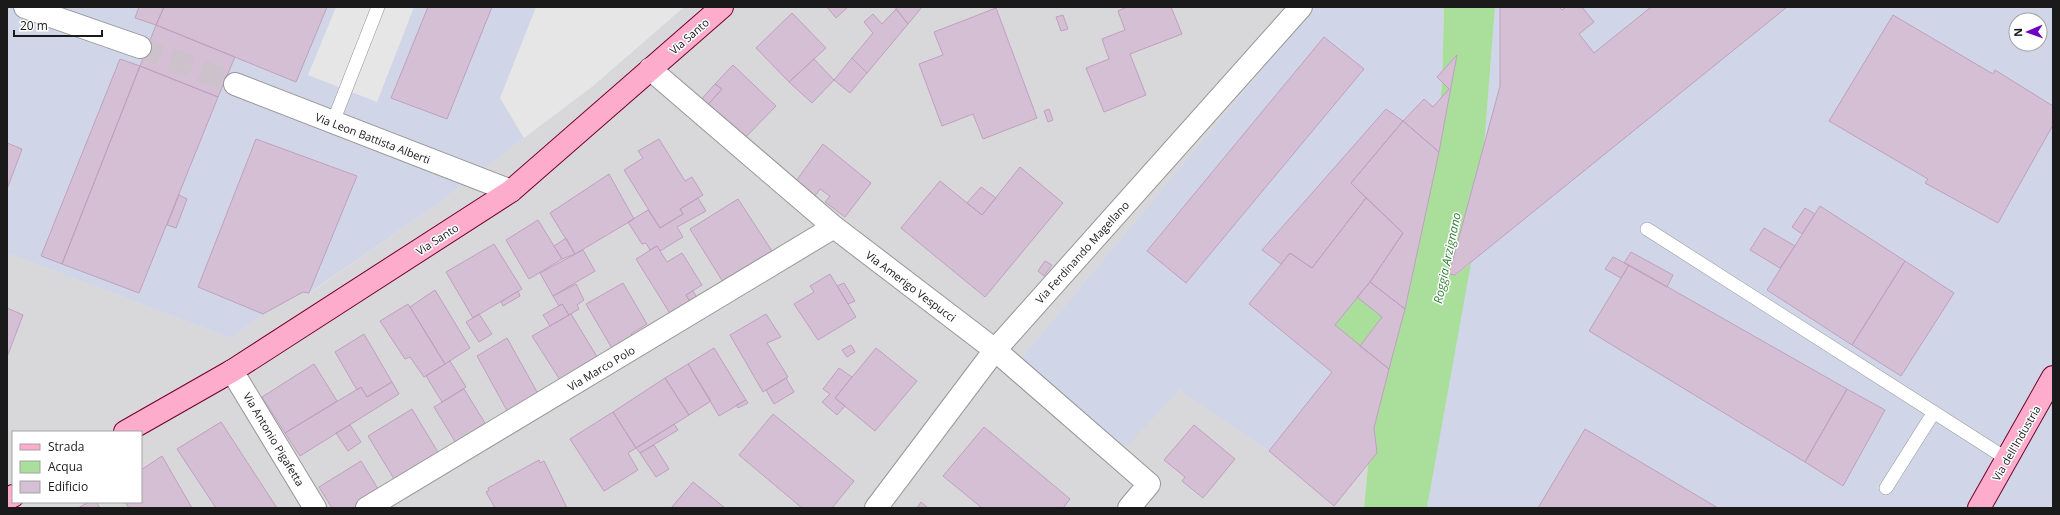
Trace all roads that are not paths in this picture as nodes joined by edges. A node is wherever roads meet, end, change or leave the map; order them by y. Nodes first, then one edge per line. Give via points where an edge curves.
1 (25, 7) edge
2 (378, 7) edge
3 (722, 7) edge
4 (1300, 7) edge
5 (140, 47) tunnel mouth
6 (650, 69) junction
7 (235, 84) tunnel mouth
8 (333, 122) junction
9 (511, 191) junction
10 (834, 227) junction
11 (1647, 229) dead end
12 (995, 350) junction
13 (232, 371) junction
14 (2053, 377) edge
15 (1934, 412) junction
16 (127, 431) edge
17 (2007, 459) junction
18 (1886, 488) dead end
19 (315, 508) edge
20 (367, 508) edge
21 (876, 508) edge
22 (1129, 508) edge
23 (1979, 508) edge

1 - 5 street
2 - 8 lane
3 - 6 street, Via Santo
4 - 12 street, Via Ferdinando Magellano
6 - 9 street, Via Santo
6 - 10 street, Via Amerigo Vespucci
7 - 8 street, Via Leon Battista Alberti
8 - 9 street, Via Leon Battista Alberti
9 - 13 street, Via Santo
10 - 12 street, Via Amerigo Vespucci
10 - 20 street, Via Marco Polo
11 - 15 lane
12 - 21 street, Via Ferdinando Magellano
12 - 22 street, Via Amerigo Vespucci via 1149,484
13 - 16 street, Via Santo
13 - 19 street, Via Antonio Pigafetta
14 - 17 street, Via dell'Industria
15 - 17 lane
15 - 18 lane
17 - 23 street, Via dell'Industria

